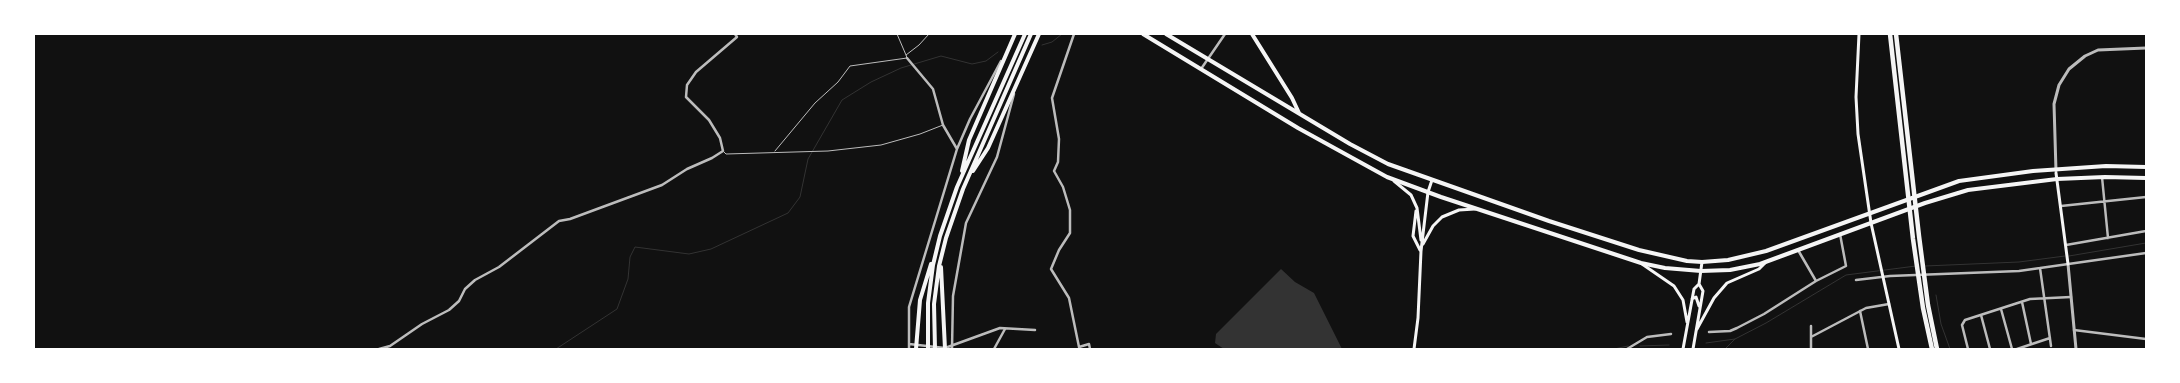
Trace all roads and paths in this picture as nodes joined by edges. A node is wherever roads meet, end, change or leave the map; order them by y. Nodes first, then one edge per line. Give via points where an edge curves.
1 (735, 34) edge
2 (897, 34) edge
3 (929, 34) edge
4 (1015, 34) edge
5 (1024, 34) edge
6 (1031, 34) edge
7 (1039, 34) edge
8 (1074, 34) edge
9 (1143, 34) edge
10 (1166, 34) edge
11 (1225, 34) edge
12 (1252, 34) edge
13 (1859, 34) edge
14 (1890, 34) edge
15 (1896, 34) edge
16 (1009, 47) junction
17 (2146, 48) edge
18 (906, 56) junction
19 (1208, 58) junction
20 (1201, 69) junction
21 (1016, 85) junction
22 (1298, 114) junction
23 (944, 125) junction
24 (957, 149) junction
25 (723, 151) junction
26 (774, 152) junction
27 (2146, 167) edge
28 (2056, 171) junction
29 (2102, 177) junction
30 (1391, 178) junction
31 (2146, 178) edge
32 (2057, 179) junction
33 (960, 180) junction
34 (1432, 180) junction
35 (966, 182) junction
36 (1428, 192) junction
37 (2146, 197) edge
38 (2104, 202) junction
39 (2061, 206) junction
40 (1417, 208) junction
41 (1478, 209) junction
42 (1869, 214) junction
43 (1871, 223) junction
44 (2146, 231) edge
45 (1840, 234) junction
46 (2108, 238) junction
47 (2066, 247) junction
48 (1421, 249) junction
49 (1798, 250) junction
50 (2146, 253) edge
51 (935, 255) junction
52 (941, 257) junction
53 (1702, 262) junction
54 (1766, 262) junction
55 (1641, 263) junction
56 (2068, 264) junction
57 (2040, 268) junction
58 (1701, 272) junction
59 (1856, 280) dead end
60 (1816, 281) junction
61 (1699, 284) junction
62 (2071, 297) junction
63 (2044, 298) junction
64 (1692, 299) junction
65 (2022, 302) junction
66 (1889, 304) junction
67 (1700, 309) junction
68 (2000, 309) junction
69 (1860, 311) junction
70 (1981, 315) junction
71 (1688, 326) junction
72 (1811, 326) dead end
73 (1005, 328) junction
74 (1697, 329) junction
75 (1035, 330) dead end
76 (2074, 330) junction
77 (1710, 332) dead end
78 (1672, 334) dead end
79 (1811, 337) junction
80 (2050, 338) junction
81 (2146, 339) edge
82 (909, 344) junction
83 (2030, 344) junction
84 (2051, 346) dead end
85 (916, 347) edge
86 (952, 348) edge
87 (379, 349) edge
88 (909, 349) edge
89 (928, 349) edge
90 (934, 349) edge
91 (945, 349) edge
92 (994, 349) edge
93 (1090, 349) edge
94 (1414, 349) edge
95 (1627, 349) edge
96 (1683, 349) edge
97 (1693, 349) edge
98 (1811, 349) edge
99 (1868, 349) edge
100 (1899, 349) edge
101 (1932, 349) edge
102 (1938, 349) edge
103 (1968, 349) edge
104 (1990, 349) edge
105 (2012, 349) edge
106 (2017, 349) edge
107 (2076, 349) edge

1 - 25 street via 737,37 696,72 687,85 686,98 709,120 720,138
2 - 18 lane
3 - 18 lane
4 - 16 main road
5 - 33 main road
6 - 35 main road
7 - 21 main road
8 - 93 street via 1052,98 1059,139 1058,162 1054,171 1070,210 1070,233 1051,269 1069,298 1079,346 1089,344
9 - 20 main road
10 - 19 main road
11 - 19 street
12 - 22 main road via 1292,98
13 - 42 main road via 1856,117
14 - 101 highway via 1923,308
15 - 102 highway via 1928,305
16 - 24 street
16 - 33 main road via 969,140
17 - 28 street via 2098,50 2070,69 2059,85 2054,104
18 - 23 street via 933,89
18 - 26 lane via 850,66
19 - 20 street
19 - 22 main road
20 - 30 main road via 1335,150
21 - 35 main road via 988,148
21 - 86 street via 997,156 966,223 953,296
22 - 34 main road via 1388,164
23 - 24 street
23 - 26 lane via 881,145 828,151
24 - 82 street via 909,307
25 - 26 lane via 726,154
25 - 87 street via 662,184 559,221 507,262 475,280 449,310 390,346
27 - 28 main road via 2106,166
28 - 32 main road
28 - 42 main road via 1982,176 1959,181
29 - 31 main road
29 - 32 main road
29 - 38 street
30 - 36 main road
30 - 40 main road via 1411,195
32 - 39 main road
32 - 43 main road via 1968,190
33 - 51 main road
34 - 36 main road
34 - 53 main road via 1639,250
35 - 52 main road
36 - 41 main road
36 - 48 main road
37 - 38 street
38 - 39 street
38 - 46 street
39 - 47 main road
40 - 48 main road
40 - 48 main road via 1413,236
41 - 48 main road via 1459,210 1442,216
41 - 55 main road
42 - 43 main road
42 - 53 main road via 1766,250 1728,260
43 - 45 main road
43 - 66 main road
44 - 46 street
45 - 49 main road
45 - 60 street via 1846,266
46 - 47 street
47 - 56 main road
48 - 94 main road
49 - 54 main road
49 - 60 street
50 - 56 street
51 - 85 main road via 920,300
51 - 89 main road via 928,303
52 - 90 main road via 934,304
52 - 91 main road
53 - 58 main road
54 - 58 main road
54 - 74 main road via 1759,269 1727,283 1714,298
55 - 58 main road
55 - 71 main road via 1674,286 1683,300
56 - 57 street
56 - 62 street
57 - 59 street
57 - 63 street
58 - 61 main road
60 - 77 street via 1737,328
61 - 64 main road
61 - 67 main road via 1703,291
62 - 63 street
62 - 76 street
63 - 65 street
63 - 80 street
64 - 67 main road via 1696,297
64 - 71 main road
65 - 68 street
65 - 83 street
66 - 69 street
66 - 100 main road
67 - 74 main road
68 - 70 street
68 - 105 street
69 - 79 street
69 - 99 street
70 - 103 street via 1962,322
70 - 104 street
71 - 96 main road
72 - 79 street
73 - 75 street
73 - 86 street
73 - 92 street
74 - 97 main road
76 - 81 street
76 - 107 street
78 - 95 street via 1646,337
79 - 98 street
80 - 83 street
80 - 84 street
82 - 85 street
82 - 88 street
83 - 106 street
85 - 91 street
86 - 91 street

